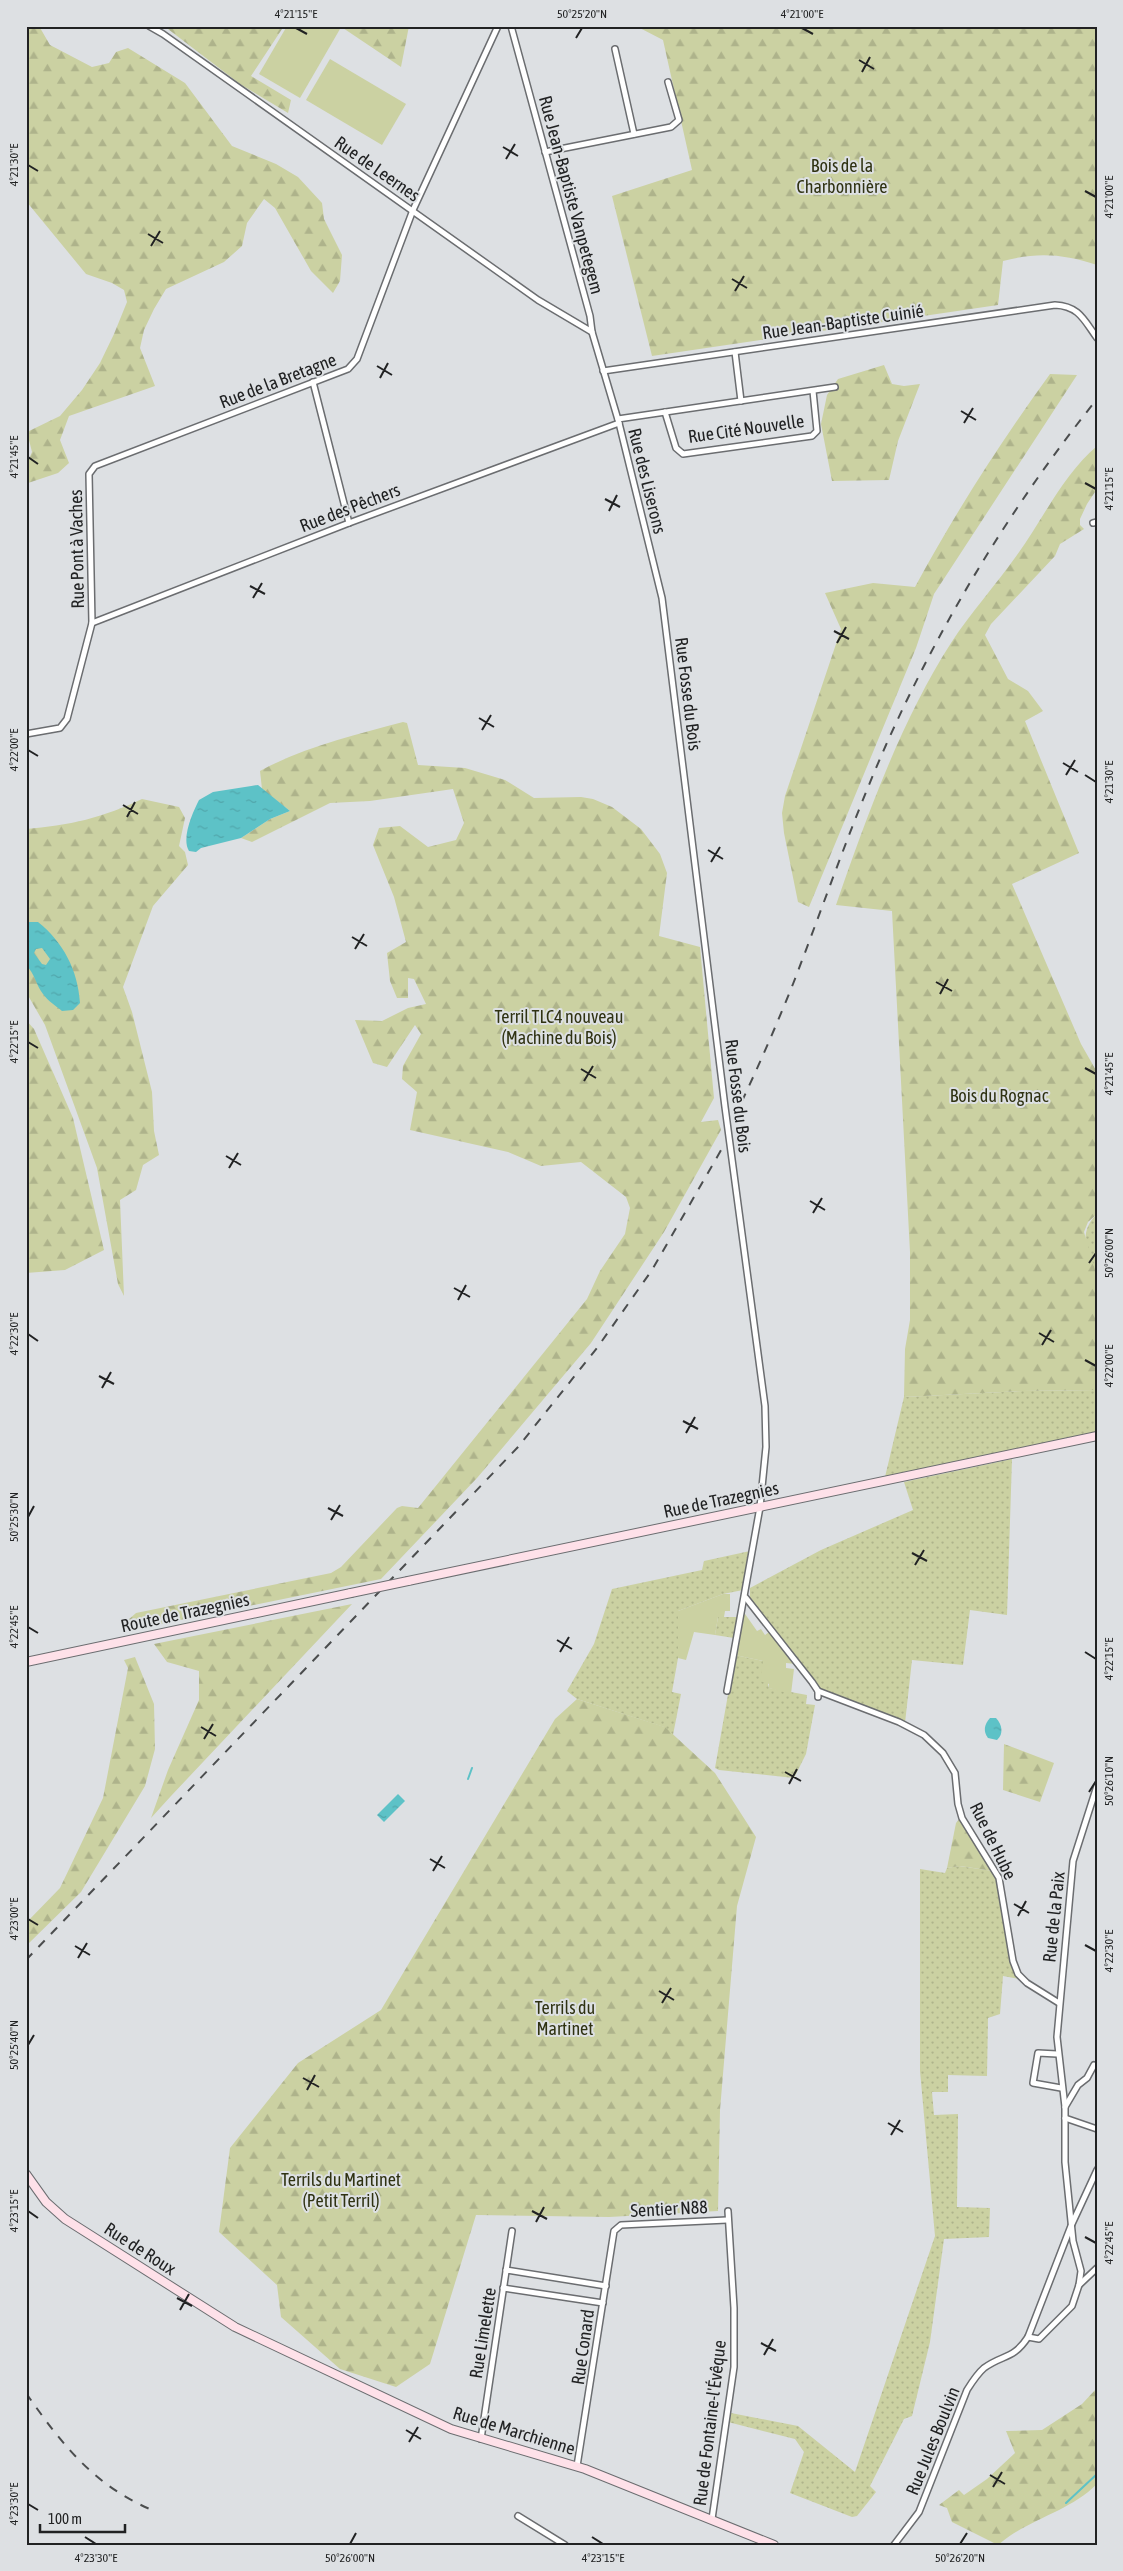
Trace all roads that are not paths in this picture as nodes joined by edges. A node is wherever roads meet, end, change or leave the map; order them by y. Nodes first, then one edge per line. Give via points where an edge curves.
1 (149, 26) edge
2 (498, 26) edge
3 (511, 26) edge
4 (615, 49) dead end
5 (668, 82) dead end
6 (634, 134) junction
7 (545, 152) junction
8 (413, 210) junction
9 (592, 332) junction
10 (1097, 338) edge
11 (734, 352) junction
12 (603, 371) junction
13 (313, 382) junction
14 (835, 388) dead end
15 (812, 391) junction
16 (741, 401) junction
17 (665, 412) junction
18 (618, 421) junction
19 (89, 474) joint
20 (349, 523) junction
21 (662, 598) joint
22 (92, 623) junction
23 (26, 734) edge
24 (1097, 1436) edge
25 (760, 1507) junction
26 (351, 1593) joint
27 (746, 1598) junction
28 (26, 1662) edge
29 (727, 1691) dead end
30 (1097, 1786) edge
31 (1059, 2003) junction
32 (1057, 2054) junction
33 (1094, 2065) dead end
34 (1061, 2088) junction
35 (1065, 2107) junction
36 (1065, 2118) junction
37 (1097, 2129) edge
38 (1097, 2170) edge
39 (26, 2174) edge
40 (728, 2210) dead end
41 (727, 2220) junction
42 (1072, 2226) junction
43 (512, 2230) dead end
44 (614, 2231) joint
45 (1097, 2268) edge
46 (506, 2270) junction
47 (1079, 2285) junction
48 (606, 2286) junction
49 (503, 2288) junction
50 (603, 2304) junction
51 (250, 2334) joint
52 (1028, 2337) junction
53 (481, 2439) junction
54 (578, 2466) junction
55 (518, 2516) dead end
56 (712, 2520) junction
57 (565, 2545) edge
58 (774, 2545) edge
59 (894, 2545) edge

1 - 8 street, Rue de Leernes
2 - 8 street, Rue de la Bretagne
3 - 7 street, Rue Jean-Baptiste Vanpetegem
4 - 6 street
5 - 6 street via 679,120 670,128
6 - 7 street
7 - 9 street, Rue Jean-Baptiste Vanpetegem
8 - 9 street, Rue de Leernes via 538,300
8 - 13 street, Rue de la Bretagne via 356,359 348,369
9 - 12 street, Rue Jean-Baptiste Vanpetegem
10 - 11 street, Rue Jean-Baptiste Cuinié via 1070,306 1055,305
11 - 12 street, Rue Jean-Baptiste Cuinié
11 - 16 street
12 - 18 street, Rue des Liserons
13 - 19 street, Rue de la Bretagne via 95,466
13 - 20 street
14 - 15 street, Rue Cité Nouvelle
15 - 16 street, Rue Cité Nouvelle
15 - 17 street, Rue Cité Nouvelle via 817,431 812,436 683,454 676,448
16 - 17 street, Rue Cité Nouvelle
17 - 18 street, Rue Cité Nouvelle
18 - 20 street, Rue des Pêchers
18 - 21 street, Rue des Liserons
19 - 22 street, Rue Pont à Vaches
20 - 22 street, Rue des Pêchers
21 - 25 street, Rue Fosse du Bois via 765,1406 766,1447
22 - 23 street, Rue Pont à Vaches via 68,718 60,728
24 - 25 main road, Rue de Trazegnies
25 - 26 main road, Rue de Trazegnies, bridge
25 - 27 street, Rue Fosse du Bois
26 - 28 main road, Route de Trazegnies
27 - 29 street, Rue Fosse du Bois via 742,1604
27 - 31 street, Rue de Hube via 818,1694 914,1729 931,1740 942,1753 955,1773 962,1818 998,1878 1018,1974
30 - 31 street, Rue de la Paix via 1073,1861
31 - 32 street, Rue de la Paix
32 - 34 street, Rue de la Paix
32 - 34 street via 1038,2053 1033,2083
33 - 35 street
34 - 35 street, Rue de la Paix
35 - 36 street, Rue de la Paix
36 - 37 street
36 - 42 street, Rue de la Paix via 1064,2162
38 - 42 street, Rue Jules Boulvin
39 - 51 main road, Rue de Roux via 46,2202 63,2218 214,2315
40 - 41 street, Rue de Fontaine-l'Évêque
41 - 44 street, Sentier N88 via 622,2225
41 - 56 street, Rue de Fontaine-l'Évêque via 734,2308 734,2367
42 - 47 street, Rue de la Paix via 1081,2271
42 - 52 street, Rue Jules Boulvin
43 - 46 street, Rue Limelette
44 - 48 street, Rue Conard
45 - 47 street
46 - 48 street
46 - 49 street, Rue Limelette
47 - 52 street via 1072,2306 1056,2325 1039,2339
48 - 50 street, Rue Conard
49 - 50 street
49 - 53 street, Rue Limelette
50 - 54 street, Rue Conard
51 - 53 main road, Rue de Marchienne via 451,2429
52 - 59 street, Rue Jules Boulvin via 1020,2350 984,2368 974,2379 923,2504
53 - 54 main road, Rue de Marchienne
54 - 56 main road, Rue de Marchienne
55 - 57 street
56 - 58 main road, Rue de Marchienne

